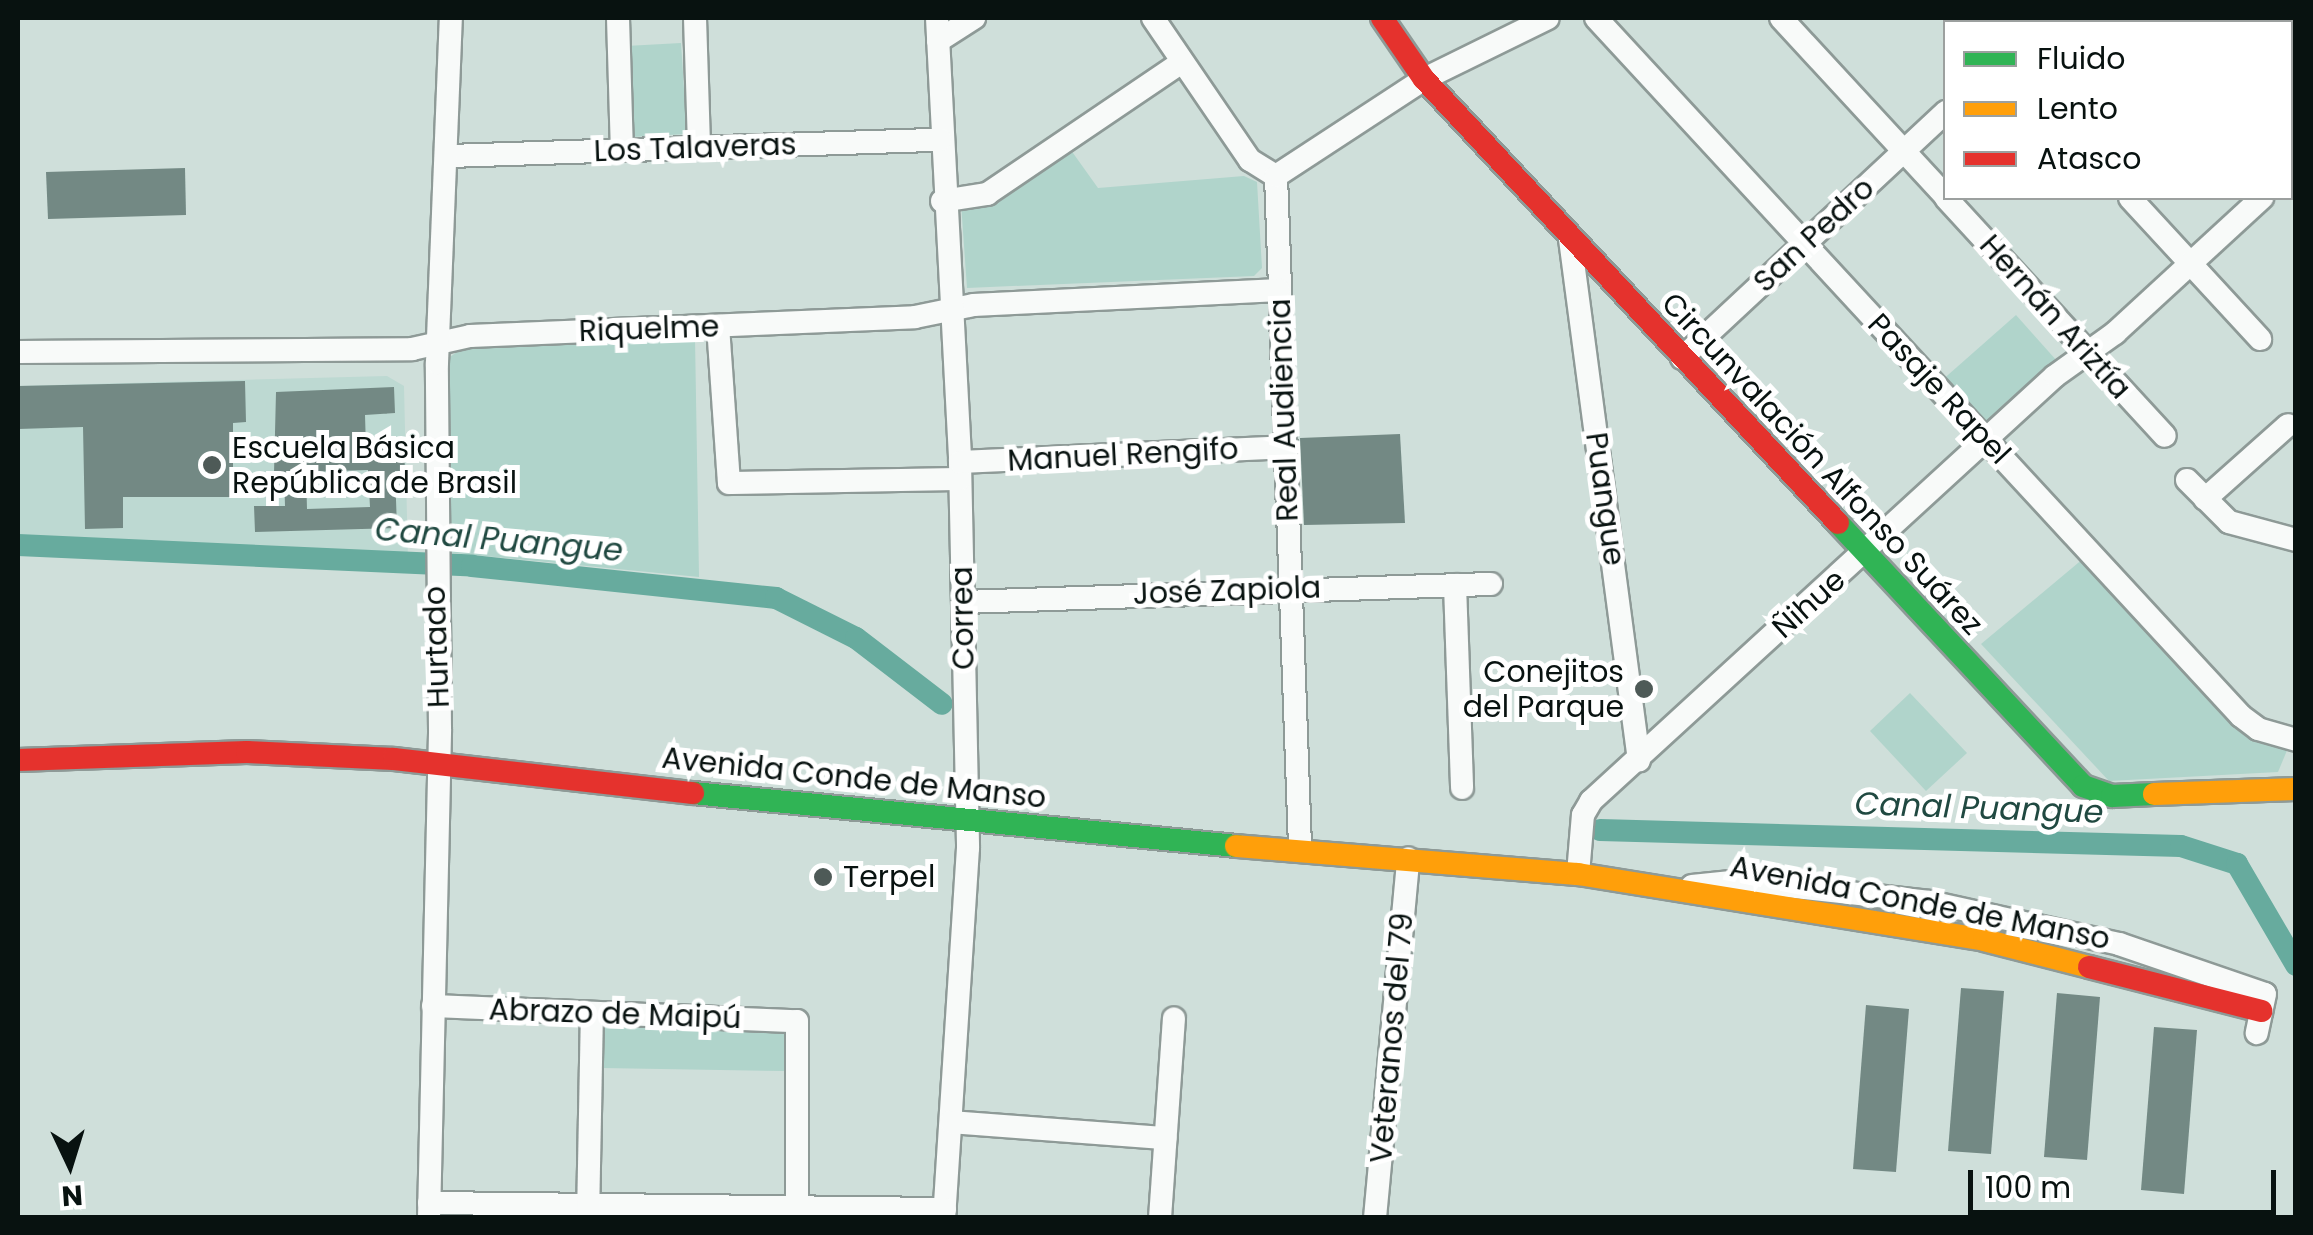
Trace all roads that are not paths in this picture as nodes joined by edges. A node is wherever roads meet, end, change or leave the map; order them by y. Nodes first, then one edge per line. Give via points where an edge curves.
1 (450, 18) edge
2 (618, 18) edge
3 (696, 18) edge
4 (974, 18) edge
5 (1153, 18) edge
6 (1382, 18) edge
7 (1596, 18) edge
8 (1781, 18) edge
9 (1543, 20) edge
10 (938, 29) edge
11 (1182, 62) junction
12 (1424, 78) junction
13 (1943, 115) edge
14 (941, 140) junction
15 (698, 147) junction
16 (622, 150) junction
17 (1904, 151) junction
18 (449, 156) junction
19 (1276, 176) junction
20 (1943, 194) edge
21 (942, 200) junction
22 (1949, 200) edge
23 (2132, 200) edge
24 (2260, 200) edge
25 (1570, 238) junction
26 (1805, 244) junction
27 (2190, 263) junction
28 (1279, 290) junction
29 (948, 312) junction
30 (718, 326) junction
31 (2260, 339) dead end
32 (437, 342) junction
33 (18, 352) edge
34 (2088, 352) junction
35 (1682, 358) junction
36 (2288, 425) dead end
37 (2165, 436) dead end
38 (1987, 440) junction
39 (1285, 446) junction
40 (960, 471) junction
41 (2187, 480) dead end
42 (2205, 499) junction
43 (2296, 540) edge
44 (1864, 554) junction
45 (1491, 584) dead end
46 (1455, 585) junction
47 (1290, 588) junction
48 (964, 602) junction
49 (2296, 740) edge
50 (18, 760) edge
51 (1640, 760) junction
52 (438, 762) junction
53 (1462, 788) dead end
54 (2296, 789) edge
55 (965, 823) junction
56 (1300, 848) junction
57 (1408, 859) junction
58 (1578, 874) junction
59 (432, 1006) junction
60 (592, 1013) junction
61 (2261, 1013) dead end
62 (1174, 1018) dead end
63 (950, 1122) junction
64 (1166, 1138) junction
65 (797, 1208) junction
66 (429, 1210) edge
67 (588, 1211) edge
68 (944, 1213) edge
69 (1160, 1218) edge
70 (1376, 1218) edge

1 - 18 street, Hurtado
2 - 16 street
3 - 15 street
4 - 10 street
5 - 11 street
6 - 12 street, Circunvalación Alfonso Suárez
7 - 26 street, Pasaje Rapel
8 - 17 street, Hernán Ariztía
9 - 12 street
10 - 14 street, Correa
11 - 19 street via 1250,160
11 - 21 street via 987,194
12 - 19 street
12 - 25 street, Circunvalación Alfonso Suárez
13 - 17 street, San Pedro
14 - 15 street, Los Talaveras
14 - 21 street, Correa
15 - 16 street, Los Talaveras
16 - 18 street, Los Talaveras
17 - 20 street, Hernán Ariztía
17 - 26 street, San Pedro
18 - 32 street, Hurtado
19 - 28 street, Real Audiencia
21 - 29 street, Correa
22 - 34 street, Hernán Ariztía
23 - 27 street
24 - 27 street, Ñihue
25 - 35 street, Circunvalación Alfonso Suárez
25 - 51 street, Puangue
26 - 35 street, San Pedro
26 - 38 street, Pasaje Rapel
27 - 31 street
27 - 34 street, Ñihue
28 - 29 street, Riquelme via 974,305
28 - 39 street, Real Audiencia
29 - 30 street, Riquelme
29 - 40 street, Correa
30 - 32 street, Riquelme
30 - 40 street, Manuel Rengifo via 730,483
32 - 33 street, Riquelme via 412,349
32 - 52 street, Hurtado
34 - 37 street, Hernán Ariztía
34 - 38 street, Ñihue
35 - 44 street, Circunvalación Alfonso Suárez
36 - 42 street
38 - 44 street, Ñihue
38 - 49 street, Pasaje Rapel via 2246,722
39 - 40 street, Manuel Rengifo
39 - 47 street, Real Audiencia
40 - 48 street, Correa
41 - 42 street
42 - 43 street via 2235,525
44 - 51 street, Ñihue
44 - 54 street, Circunvalación Alfonso Suárez via 2093,792
45 - 46 street, José Zapiola
46 - 47 street, José Zapiola
46 - 53 street
47 - 48 street, José Zapiola
47 - 56 street, Real Audiencia
48 - 55 street, Correa
50 - 52 street, Avenida Conde de Manso via 247,752
51 - 58 street, Ñihue via 1583,815
52 - 55 street, Avenida Conde de Manso
52 - 59 street, Hurtado
55 - 56 street, Avenida Conde de Manso
55 - 63 street, Correa
56 - 57 street, Avenida Conde de Manso
57 - 58 street, Avenida Conde de Manso
57 - 70 street, Veteranos del 79
58 - 61 street, Avenida Conde de Manso via 1984,940
59 - 60 street, Abrazo de Maipú
59 - 66 street, Hurtado
60 - 65 street, Abrazo de Maipú via 797,1021
60 - 67 street
62 - 64 street
63 - 64 street
63 - 68 street, Correa
64 - 69 street
65 - 67 street
65 - 68 street
66 - 67 street

